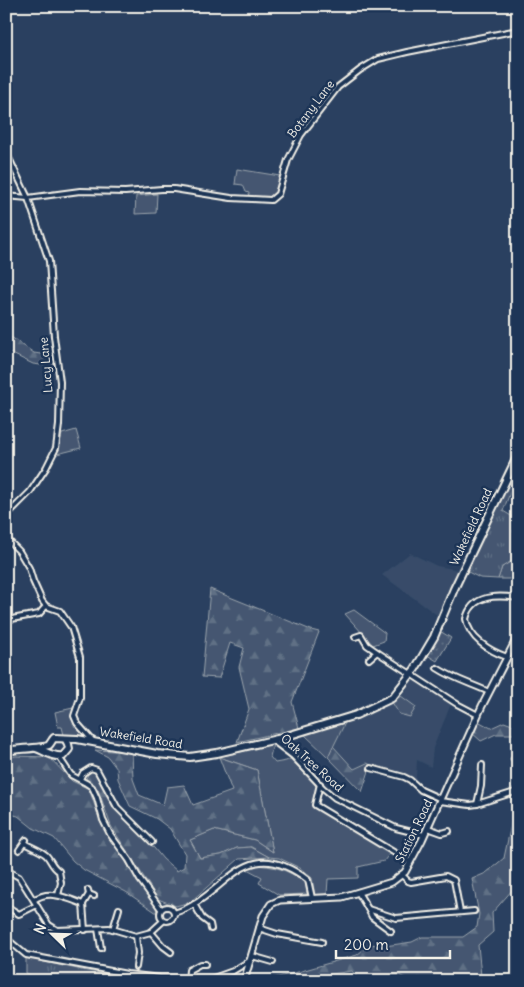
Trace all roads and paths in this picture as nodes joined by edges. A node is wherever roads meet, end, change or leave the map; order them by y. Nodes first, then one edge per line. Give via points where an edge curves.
1 (518, 30) edge
2 (6, 152) edge
3 (6, 196) edge
4 (28, 198) junction
5 (518, 455) edge
6 (518, 460) edge
7 (508, 476) junction
8 (6, 516) edge
9 (6, 538) edge
10 (518, 598) edge
11 (46, 606) junction
12 (6, 620) edge
13 (518, 636) edge
14 (355, 637) dead end
15 (377, 652) junction
16 (507, 657) junction
17 (370, 659) dead end
18 (437, 668) dead end
19 (414, 671) junction
20 (489, 692) junction
21 (478, 715) junction
22 (270, 739) junction
23 (93, 741) junction
24 (67, 743) junction
25 (49, 745) junction
26 (33, 748) junction
27 (6, 751) edge
28 (50, 753) junction
29 (62, 756) junction
30 (514, 759) dead end
31 (482, 765) dead end
32 (518, 765) edge
33 (371, 768) dead end
34 (80, 779) junction
35 (320, 784) junction
36 (518, 791) edge
37 (440, 800) junction
38 (477, 804) junction
39 (428, 828) junction
40 (448, 831) dead end
41 (424, 836) junction
42 (152, 842) dead end
43 (19, 850) dead end
44 (410, 862) junction
45 (6, 870) edge
46 (402, 875) junction
47 (358, 892) junction
48 (90, 893) dead end
49 (58, 896) junction
50 (312, 898) junction
51 (34, 900) junction
52 (83, 904) junction
53 (194, 904) junction
54 (37, 905) junction
55 (6, 906) edge
56 (120, 909) dead end
57 (161, 909) junction
58 (368, 909) junction
59 (474, 910) dead end
60 (460, 912) junction
61 (174, 913) junction
62 (216, 920) dead end
63 (163, 921) junction
64 (259, 928) junction
65 (98, 929) junction
66 (113, 929) junction
67 (85, 930) junction
68 (391, 931) dead end
69 (151, 932) junction
70 (136, 936) junction
71 (6, 938) edge
72 (322, 942) dead end
73 (101, 948) dead end
74 (171, 952) dead end
75 (251, 958) junction
76 (273, 962) dead end
77 (205, 964) dead end
78 (136, 967) dead end
79 (188, 980) edge
80 (244, 981) edge
81 (493, 981) edge
82 (504, 981) edge

1 - 4 street, Botany Lane via 378,59 360,70 338,87 302,135 288,160 278,194 271,200 231,198 174,189 80,191
2 - 4 street, Lucy Lane
3 - 4 street
4 - 8 street, Lucy Lane via 50,261 60,382 59,425 56,448 46,468 30,492
5 - 7 highway, Wakefield Road
6 - 7 highway, Wakefield Road
7 - 19 highway, Wakefield Road via 434,637
9 - 11 street via 29,568 39,597
10 - 16 street via 482,598 472,605 466,619 472,634
11 - 12 street via 39,614
11 - 23 street via 60,611 71,626 77,643 80,698 74,716
13 - 16 street, Station Road
14 - 15 street via 361,635
15 - 17 street
15 - 19 street
16 - 20 street, Station Road
18 - 20 street
19 - 21 street via 457,704
19 - 22 highway, Wakefield Road via 392,698 356,715
20 - 21 street, Station Road
21 - 37 street, Station Road
22 - 23 highway, Wakefield Road via 190,757
22 - 35 street, Oak Tree Road via 293,756
23 - 24 highway, Wakefield Road
24 - 25 highway, Wakefield Road via 60,737 54,738
24 - 29 highway
25 - 26 highway, Wakefield Road
25 - 28 highway
26 - 27 highway, Wakefield Road
26 - 28 highway, Wakefield Road
28 - 29 highway, Wakefield Road
29 - 34 street via 71,775
30 - 32 street
31 - 38 street
33 - 37 street via 404,777
34 - 42 street via 87,769 96,770 117,807 151,836
34 - 57 street via 92,787 106,828
35 - 41 street, Oak Tree Road via 346,805 396,828
35 - 44 street via 314,805
36 - 38 street
37 - 38 street
37 - 39 street, Station Road
39 - 40 street via 442,833
39 - 41 street, Station Road
41 - 44 street, Station Road
43 - 49 street via 25,842 43,853 58,871 61,883
44 - 46 street, Station Road
45 - 51 street via 19,877
46 - 47 street, Station Road via 392,882
46 - 60 street via 411,882 446,876 454,880
47 - 50 street, Station Road via 342,897
47 - 58 street
48 - 52 street
49 - 51 street via 44,895
49 - 52 street
50 - 53 street via 308,880 288,867 264,862 251,863 236,871
50 - 64 street, Station Road via 275,902 265,912
51 - 54 street
52 - 67 street
53 - 61 street
53 - 62 street via 211,926
54 - 55 street via 19,914
54 - 67 street via 48,925 57,930
56 - 66 street
57 - 61 street via 170,908
57 - 63 street via 159,915
58 - 60 street via 396,918
58 - 68 street via 372,917
59 - 60 street
61 - 63 street via 170,921
63 - 69 street
64 - 72 street
64 - 75 street, Station Road
65 - 66 street
65 - 67 street
65 - 73 street
66 - 70 street
69 - 70 street
69 - 74 street
70 - 78 street
71 - 79 street via 26,955 127,974
75 - 76 street
75 - 79 street via 233,971 211,979
75 - 80 street, Station Road
77 - 79 street via 199,962 189,970
81 - 82 highway

